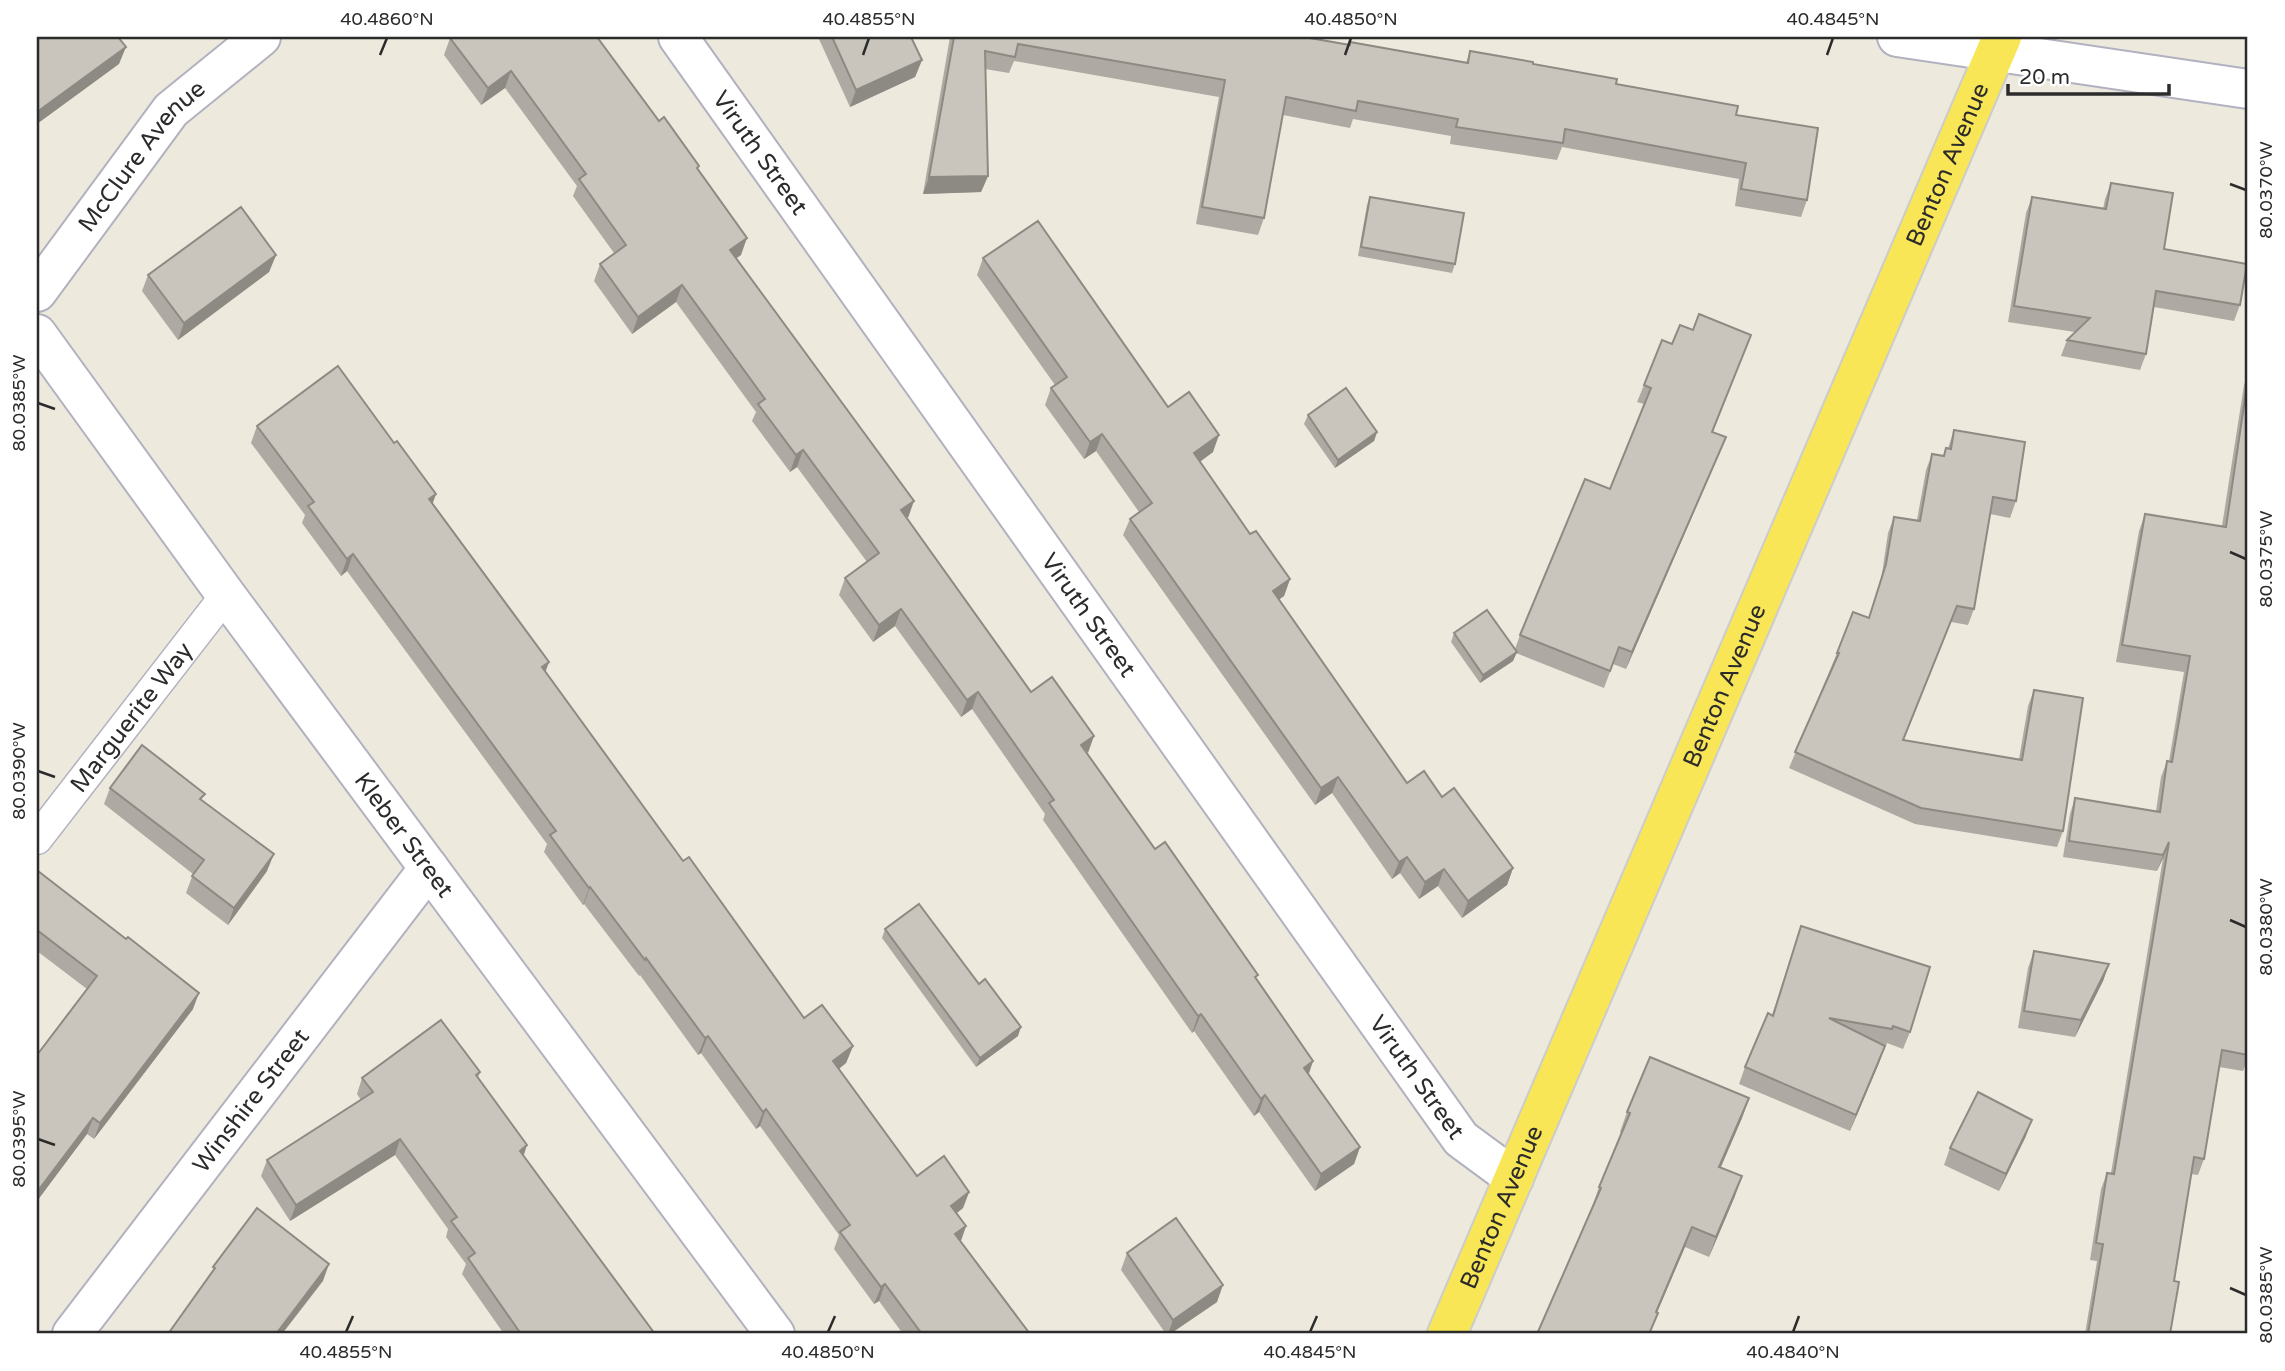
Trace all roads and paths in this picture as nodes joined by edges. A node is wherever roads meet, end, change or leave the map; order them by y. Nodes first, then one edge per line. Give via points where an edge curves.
1 (261, 37) edge
2 (677, 37) edge
3 (1897, 37) edge
4 (1999, 44) edge
5 (2248, 89) edge
6 (37, 292) edge
7 (37, 334) edge
8 (226, 595) junction
9 (37, 839) edge
10 (429, 868) junction
11 (1514, 1178) junction
12 (72, 1334) edge
13 (775, 1334) edge
14 (1447, 1334) edge

1 - 6 street, McClure Avenue via 171,110
2 - 11 street, Viruth Street via 1461,1139
3 - 4 street
4 - 5 street
4 - 11 main road, Benton Avenue
7 - 8 street, Kleber Street
8 - 9 lane, Marguerite Way
8 - 10 street, Kleber Street
10 - 12 street, Winshire Street
10 - 13 street, Kleber Street
11 - 14 main road, Benton Avenue

